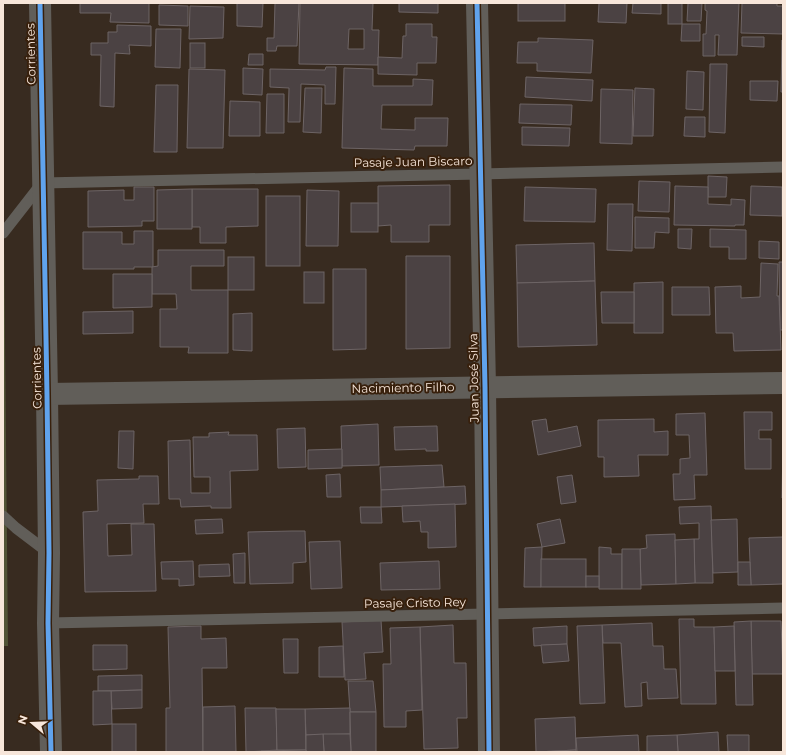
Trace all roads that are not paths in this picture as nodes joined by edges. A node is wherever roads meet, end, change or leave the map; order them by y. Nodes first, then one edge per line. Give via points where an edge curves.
1 (40, 3) edge
2 (477, 3) edge
3 (783, 167) edge
4 (480, 174) junction
5 (42, 182) junction
6 (3, 233) edge
7 (783, 383) edge
8 (485, 387) junction
9 (47, 394) junction
10 (3, 516) edge
11 (49, 553) junction
12 (783, 608) edge
13 (487, 615) junction
14 (48, 623) junction
15 (51, 752) edge
16 (489, 752) edge

1 - 5 street, Corrientes
2 - 4 street, Juan José Silva
3 - 4 lane, Pasaje Juan Biscaro
4 - 5 lane, Pasaje Juan Biscaro
4 - 8 street, Juan José Silva
5 - 6 lane
5 - 9 street, Corrientes
7 - 8 street, Nacimiento Filho
8 - 9 street, Nacimiento Filho
8 - 13 street, Juan José Silva
9 - 11 street, Corrientes
10 - 11 lane
11 - 14 street, Corrientes
12 - 13 lane, Pasaje Cristo Rey
13 - 14 lane, Pasaje Cristo Rey
13 - 16 street, Juan José Silva
14 - 15 street, Corrientes

